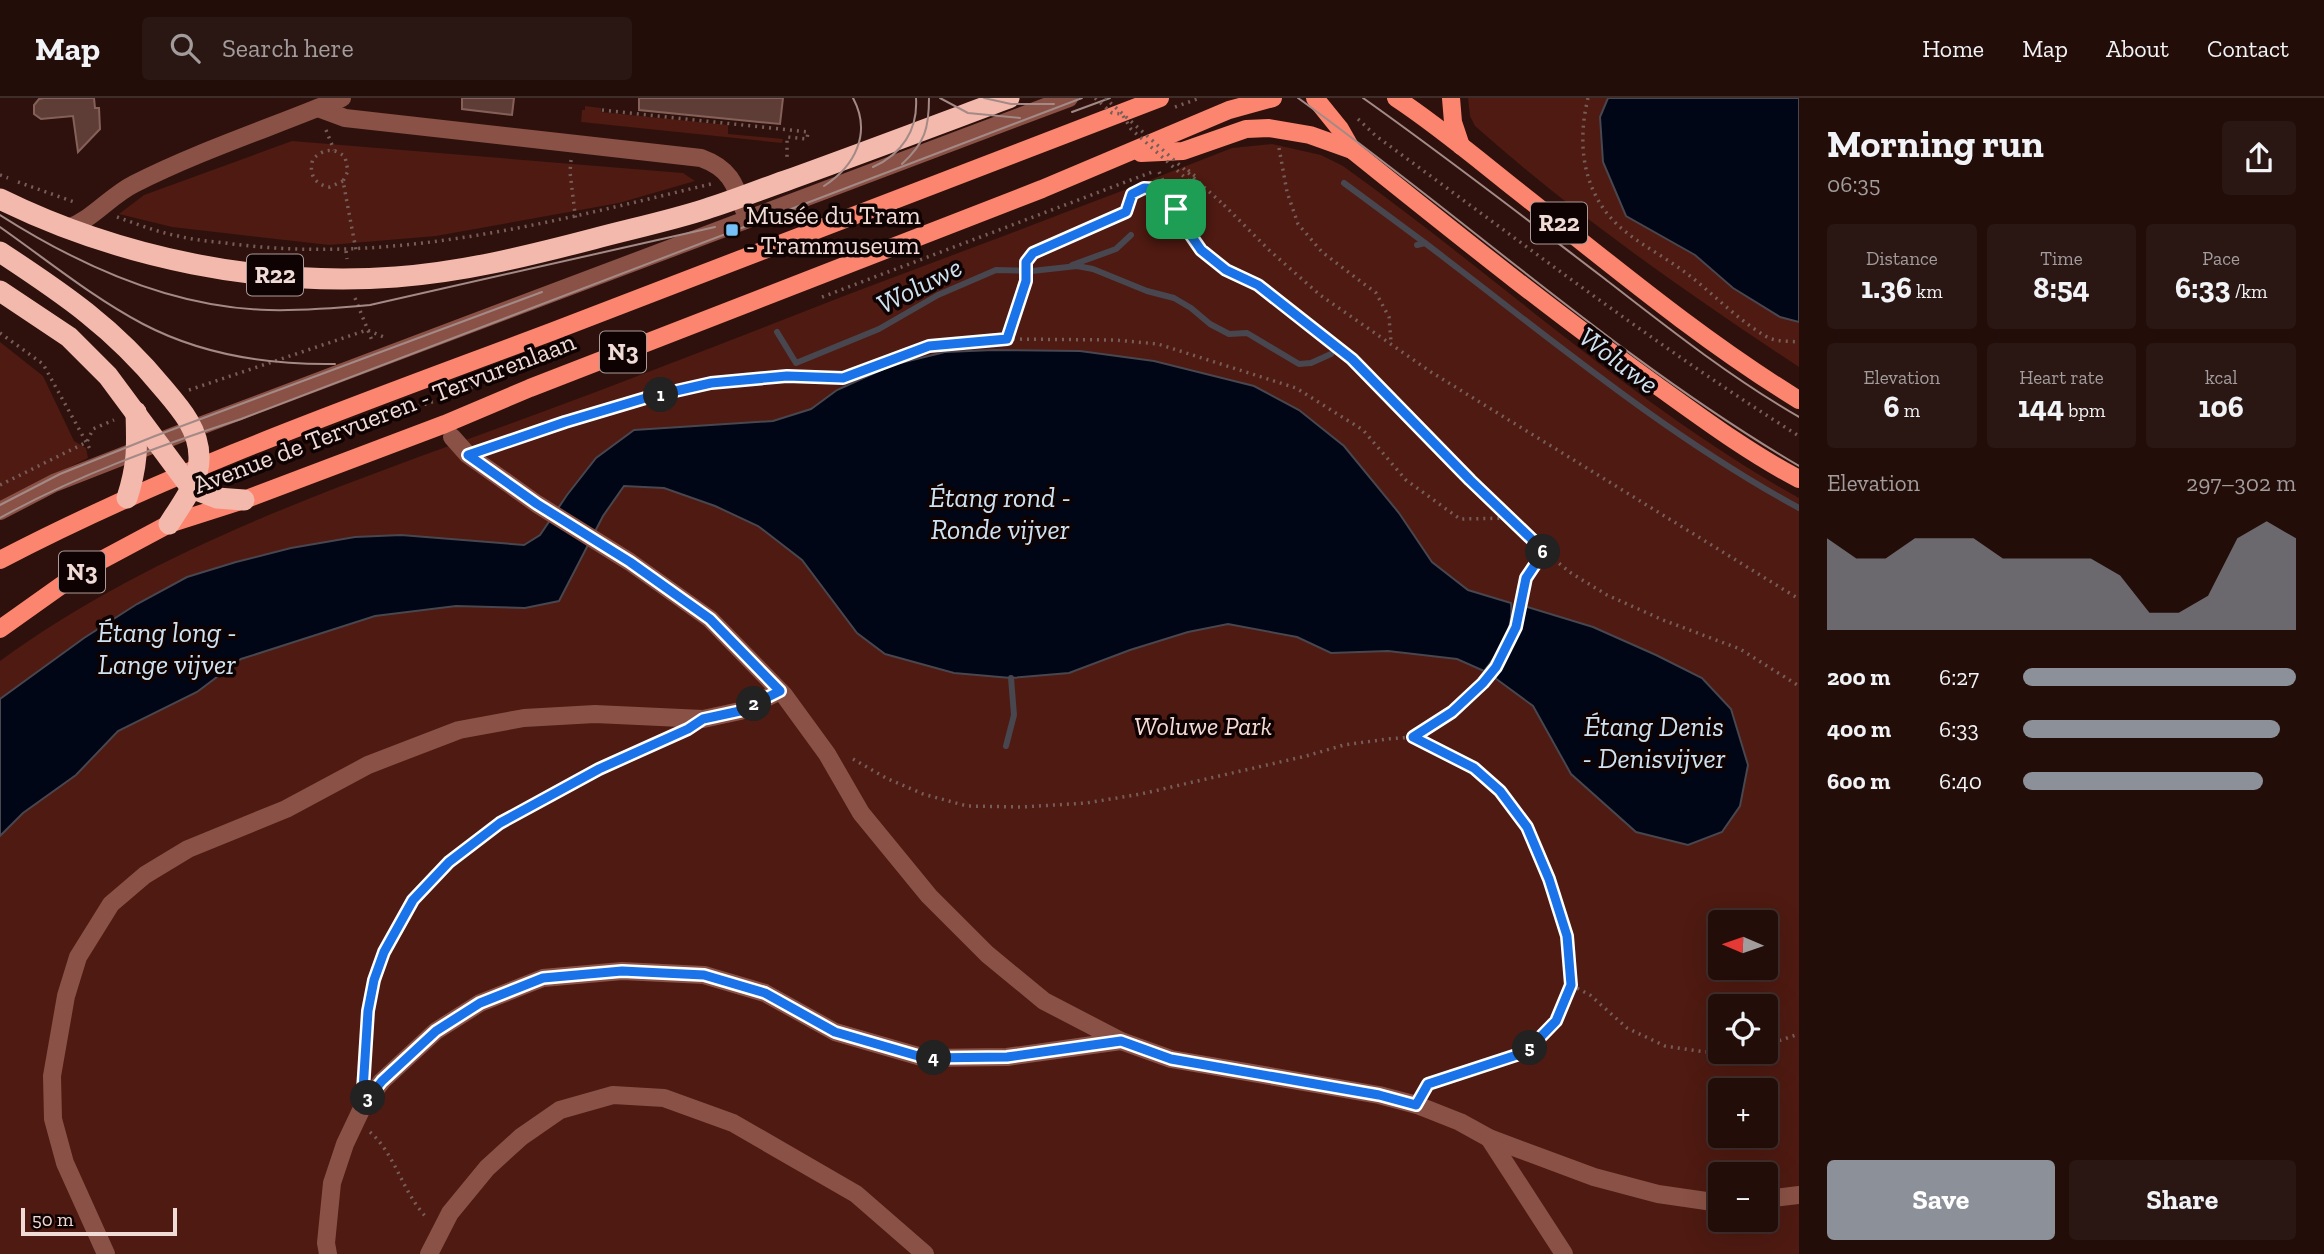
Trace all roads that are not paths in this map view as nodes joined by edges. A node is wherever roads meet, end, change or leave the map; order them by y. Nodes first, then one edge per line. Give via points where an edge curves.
1 (342, 98) edge
2 (1009, 98) edge
3 (1015, 98) edge
4 (1069, 98) edge
5 (1160, 98) edge
6 (1273, 98) edge
7 (1315, 98) edge
8 (1395, 98) edge
9 (1451, 98) edge
10 (318, 108) junction
11 (997, 125) junction
12 (1461, 146) junction
13 (1352, 150) junction
14 (1123, 155) junction
15 (735, 188) junction
16 (0, 200) edge
17 (748, 220) junction
18 (68, 229) junction
19 (0, 252) edge
20 (0, 291) edge
21 (1799, 400) edge
22 (136, 412) junction
23 (192, 429) junction
24 (452, 437) dead end
25 (159, 442) junction
26 (138, 450) junction
27 (190, 478) junction
28 (1799, 479) edge
29 (127, 498) junction
30 (244, 500) junction
31 (0, 511) edge
32 (169, 524) junction
33 (0, 560) edge
34 (0, 629) edge
35 (780, 691) junction
36 (1121, 1041) junction
37 (1489, 1138) junction
38 (1799, 1195) edge
39 (1778, 1198) edge
40 (1708, 1201) edge
41 (106, 1254) edge
42 (328, 1254) edge
43 (429, 1254) edge
44 (925, 1254) edge
45 (1564, 1254) edge

1 - 10 street
2 - 15 highway
3 - 11 street
4 - 11 street
5 - 27 main road, Avenue de Tervueren - Tervurenlaan / N3 via 390,391
6 - 14 main road, Avenue de Tervueren - Tervurenlaan / N3 via 1229,110
7 - 13 main road, R22
8 - 12 main road, R22
9 - 12 main road
10 - 15 street via 345,118 701,158 718,164
10 - 18 street via 132,185
11 - 17 street
12 - 21 main road, R22 via 1657,301
13 - 14 main road via 1310,135 1269,128 1246,129 1183,151
13 - 28 main road, R22 via 1615,356
14 - 30 main road, Avenue de Tervueren - Tervurenlaan / N3
15 - 17 street
15 - 18 highway, R22 via 706,209 487,265 393,278 248,272 157,256
16 - 18 highway, R22
17 - 23 street
19 - 23 highway via 65,294 115,335
20 - 22 highway via 69,337
22 - 25 highway
22 - 26 highway
23 - 25 street
23 - 27 highway via 198,444
24 - 35 street via 468,455 710,619
25 - 26 street
25 - 27 highway
26 - 29 highway
26 - 31 street via 54,483
27 - 29 main road, Avenue de Tervueren - Tervurenlaan / N3
27 - 30 highway via 217,498
27 - 32 highway
29 - 33 main road, Avenue de Tervueren - Tervurenlaan / N3
30 - 32 main road, Avenue de Tervueren - Tervurenlaan / N3
32 - 34 main road, Avenue de Tervueren - Tervurenlaan / N3 via 83,570
35 - 36 street via 827,754 861,813 929,896 986,954 1044,1001
35 - 41 street via 740,711 703,719 595,714 524,718 459,730 368,765 286,808 188,849 145,875 111,904 78,957 65,996 52,1076 53,1119 65,1163
36 - 37 street via 1171,1059 1379,1095 1460,1122
36 - 42 street via 1007,1057 925,1058 835,1032 765,993 704,975 622,971 543,978 480,1003 436,1031 382,1081 359,1113 332,1183
37 - 40 street via 1594,1177
37 - 45 street
38 - 39 street
43 - 44 street via 450,1213 487,1168 521,1137 560,1110 613,1095 664,1098 733,1123 856,1194

